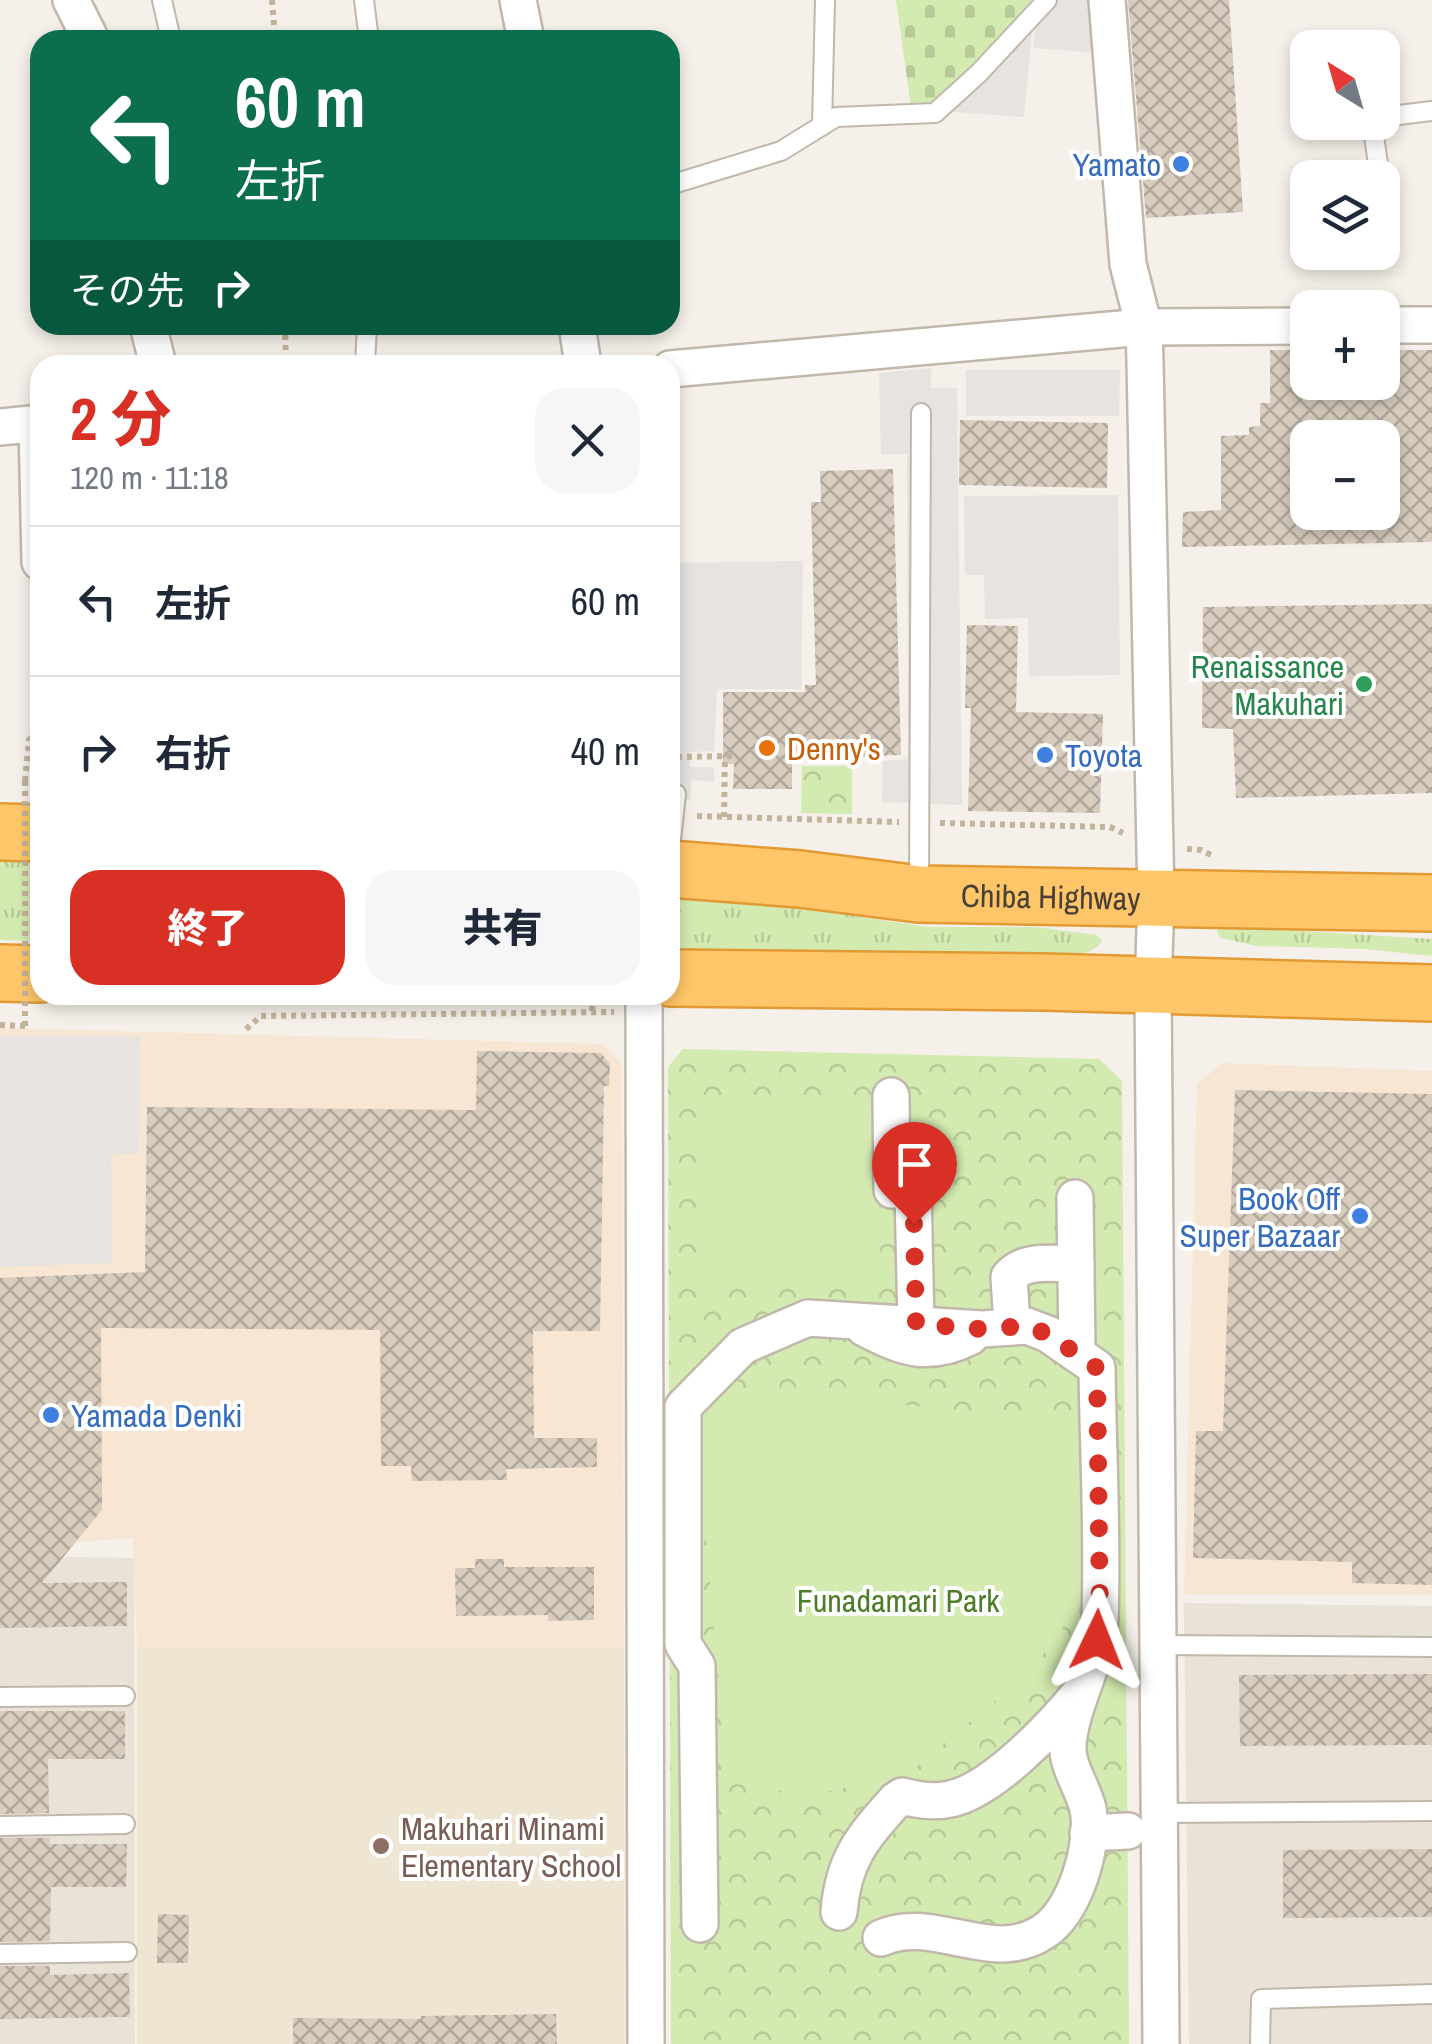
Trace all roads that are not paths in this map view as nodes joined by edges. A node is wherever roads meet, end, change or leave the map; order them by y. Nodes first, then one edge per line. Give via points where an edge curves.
1 (71, 0) edge
2 (162, 0) edge
3 (364, 0) edge
4 (518, 0) edge
5 (825, 0) edge
6 (1048, 0) edge
7 (1107, 0) edge
8 (86, 30) edge
9 (170, 30) edge
10 (368, 30) edge
11 (524, 30) edge
12 (1432, 110) edge
13 (1400, 114) edge
14 (822, 126) junction
15 (680, 185) edge
16 (1432, 325) edge
17 (1290, 326) edge
18 (1400, 326) edge
19 (1144, 327) junction
20 (680, 368) edge
21 (921, 413) dead end
22 (30, 425) edge
23 (0, 427) edge
24 (0, 832) edge
25 (30, 833) edge
26 (680, 871) edge
27 (919, 894) junction
28 (1156, 900) junction
29 (1432, 904) edge
30 (0, 973) edge
31 (30, 974) edge
32 (680, 978) edge
33 (1154, 986) junction
34 (1432, 993) edge
35 (634, 1009) edge
36 (891, 1096) dead end
37 (1075, 1198) dead end
38 (1076, 1264) junction
39 (845, 1318) junction
40 (916, 1324) junction
41 (997, 1327) junction
42 (1100, 1363) junction
43 (1158, 1645) junction
44 (1432, 1647) edge
45 (1083, 1690) junction
46 (124, 1696) dead end
47 (0, 1697) edge
48 (1036, 1738) junction
49 (1067, 1754) junction
50 (1432, 1812) edge
51 (1159, 1813) junction
52 (125, 1824) dead end
53 (0, 1826) edge
54 (1088, 1832) junction
55 (1128, 1832) dead end
56 (839, 1912) dead end
57 (700, 1924) dead end
58 (881, 1938) dead end
59 (127, 1952) dead end
60 (0, 1954) edge
61 (1432, 1994) edge
62 (646, 2044) edge
63 (1160, 2044) edge
64 (1260, 2044) edge

1 - 8 street
2 - 9 lane
3 - 10 lane
4 - 11 street
5 - 14 lane
6 - 14 lane via 935,113 836,117
7 - 19 street via 1128,264
12 - 13 lane
14 - 15 lane via 781,151
16 - 18 street
17 - 19 street
19 - 20 street
19 - 28 street
21 - 27 lane
22 - 23 street
24 - 25 highway
26 - 27 highway, Chiba Highway
27 - 28 highway, Chiba Highway
28 - 29 highway, Chiba Highway
28 - 33 street
30 - 31 highway
32 - 33 highway
33 - 34 highway
33 - 43 street
35 - 62 street
36 - 40 street via 892,1190 913,1190
37 - 38 street
38 - 41 street via 1022,1265 1013,1272
38 - 42 street
39 - 40 street
39 - 41 street via 918,1350
39 - 57 street via 808,1318 743,1346 683,1407 684,1644 697,1666
40 - 41 street
41 - 42 street via 1027,1326
42 - 45 street via 1100,1619
43 - 44 lane
43 - 51 street
45 - 48 street
45 - 49 street
46 - 47 lane
48 - 49 street
48 - 56 street via 954,1799 896,1800 852,1854
49 - 54 street via 1089,1813
50 - 51 lane
51 - 63 street
52 - 53 lane
54 - 55 street
54 - 58 street via 1066,1910 1044,1932 995,1946 912,1930
59 - 60 lane
61 - 64 lane via 1260,1999

